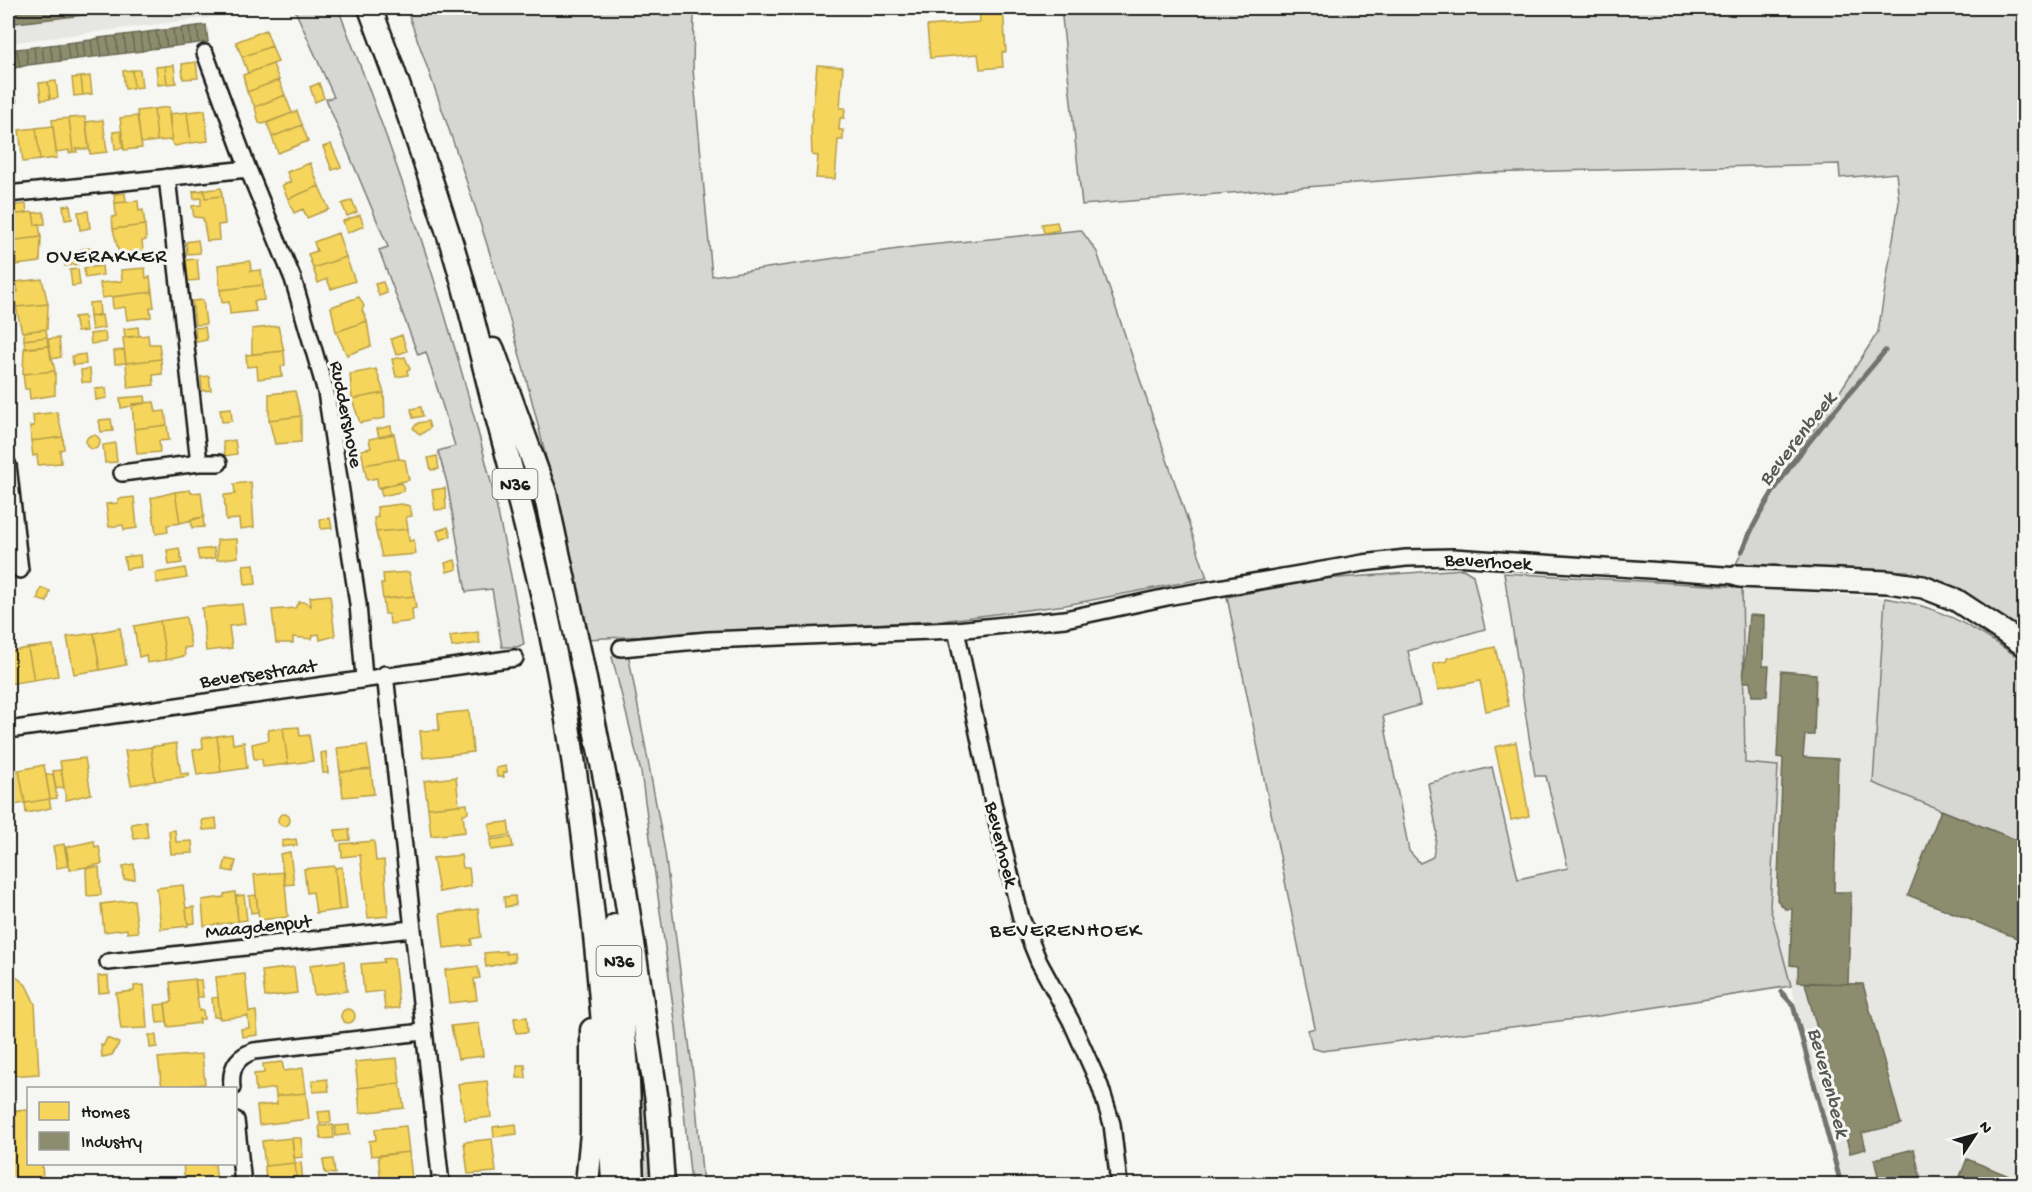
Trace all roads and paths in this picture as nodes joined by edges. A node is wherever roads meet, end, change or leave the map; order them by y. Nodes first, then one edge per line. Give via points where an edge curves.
1 (370, 8) edge
2 (205, 53) dead end
3 (248, 169) junction
4 (167, 177) junction
5 (8, 194) edge
6 (452, 245) junction
7 (199, 463) junction
8 (219, 463) dead end
9 (8, 465) edge
10 (122, 473) dead end
11 (20, 570) dead end
12 (1739, 576) joint
13 (956, 630) junction
14 (2019, 641) edge
15 (621, 648) dead end
16 (514, 658) dead end
17 (385, 674) junction
18 (364, 678) junction
19 (8, 730) edge
20 (596, 739) junction
21 (592, 924) junction
22 (412, 929) junction
23 (108, 962) dead end
24 (423, 1032) junction
25 (232, 1087) edge
26 (237, 1129) edge
27 (243, 1185) edge
28 (441, 1185) edge
29 (587, 1185) edge
30 (613, 1185) edge
31 (632, 1185) edge
32 (663, 1185) edge
33 (1119, 1185) edge

1 - 6 main road, N36
2 - 3 street, Ruddershove
3 - 4 street
3 - 18 street, Ruddershove via 292,279 326,392 358,604
4 - 5 street
4 - 7 street
6 - 20 main road, N36 via 545,493
6 - 21 main road, N36 via 547,617 568,725
7 - 8 street
7 - 10 street
9 - 11 street
12 - 13 street, Beverhoek via 1453,557 1406,558 1172,596 1065,618
12 - 14 street, Beverhoek via 1912,585 1956,600
13 - 15 street, Beverhoek via 708,640
13 - 33 street, Beverhoek via 1021,918 1038,962 1071,1021 1100,1086 1112,1124
16 - 17 street, Beversestraat
17 - 18 street, Beversestraat
17 - 22 street
18 - 19 street, Beversestraat
20 - 31 main road, N36 via 619,956
20 - 32 main road via 617,838 657,1101
21 - 29 main road via 592,1133
21 - 30 main road, N36 via 607,1052
22 - 23 street, Maagdenput
22 - 24 street
24 - 25 street via 254,1051 234,1065
24 - 28 street
26 - 27 street

